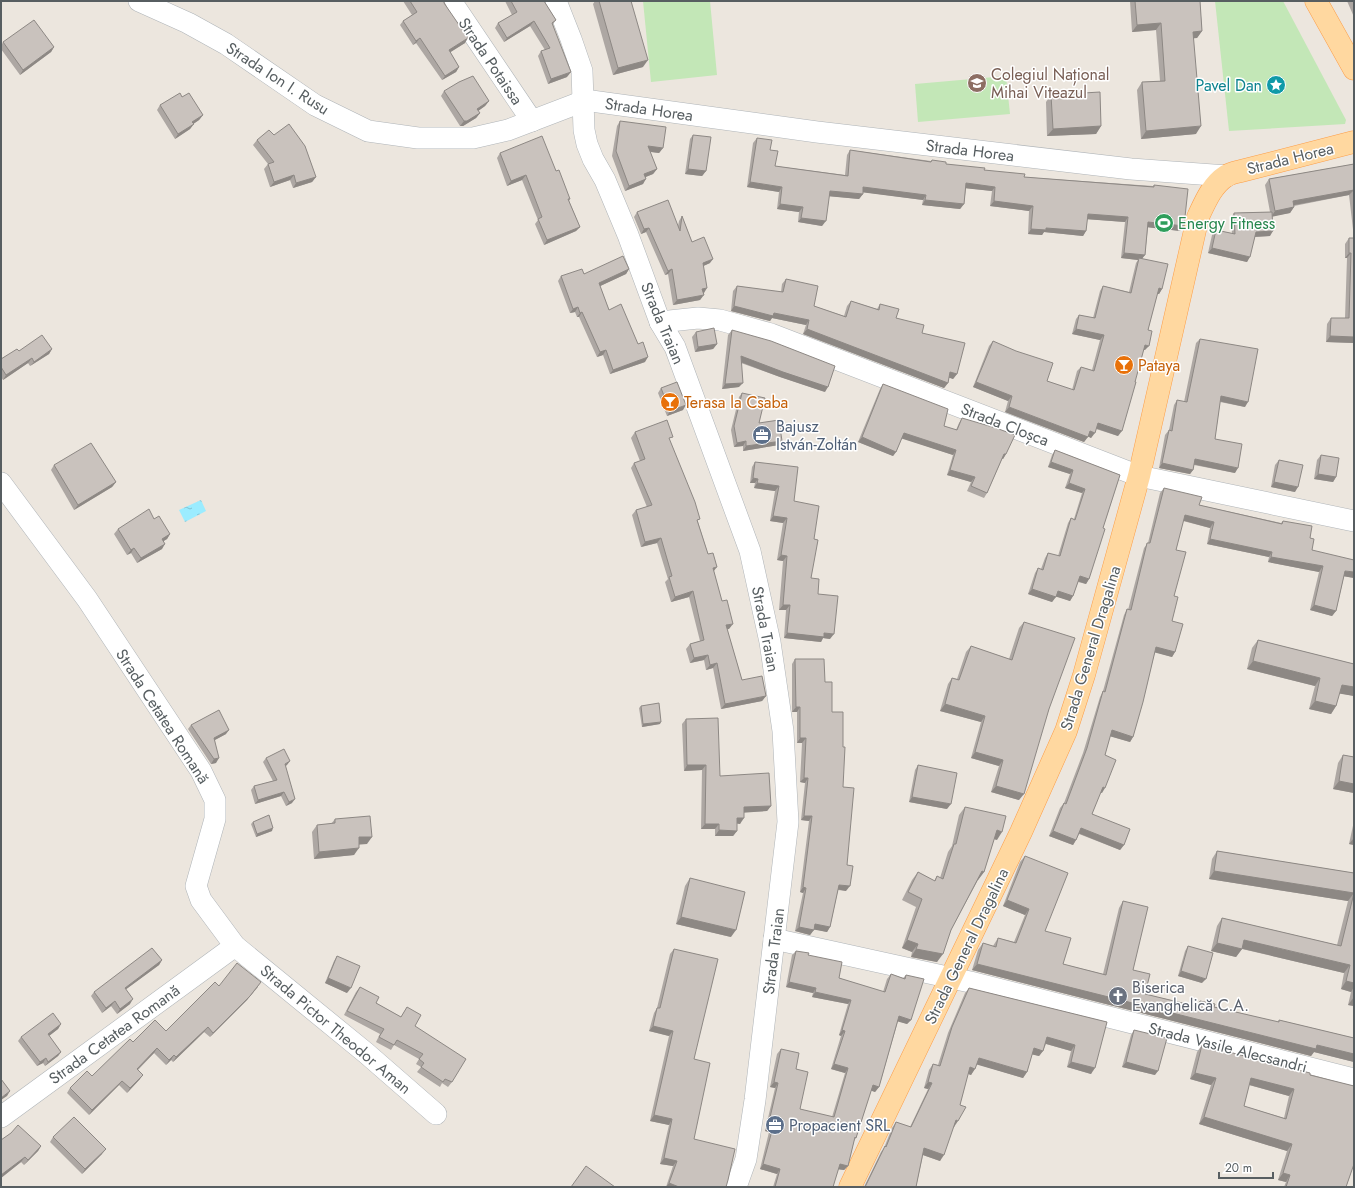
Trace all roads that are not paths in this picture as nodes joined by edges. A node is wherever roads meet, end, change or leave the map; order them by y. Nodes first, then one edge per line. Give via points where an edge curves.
1 (139, 1) edge
2 (451, 1) edge
3 (556, 1) edge
4 (1316, 1) edge
5 (1354, 69) edge
6 (584, 100) junction
7 (532, 121) junction
8 (1354, 142) edge
9 (1227, 176) junction
10 (660, 322) junction
11 (1139, 476) junction
12 (1, 483) edge
13 (1354, 521) edge
14 (774, 939) junction
15 (235, 946) junction
16 (951, 978) junction
17 (1354, 1079) edge
18 (436, 1114) dead end
19 (1, 1117) edge
20 (736, 1187) edge
21 (850, 1187) edge

1 - 7 street, Strada Ion I. Rusu via 226,44 314,105 368,131 418,138 473,138 508,130
2 - 7 street, Strada Potaissa
3 - 6 street, Strada Traian via 582,71
4 - 5 main road
6 - 7 street, Strada Ion I. Rusu
6 - 9 street, Strada Horea via 817,132 1132,169
6 - 10 street, Strada Traian via 584,130 593,159 605,180 628,235
8 - 9 main road, Strada Horea via 1241,170
9 - 11 main road, Strada General Dragalina via 1215,186 1198,217
10 - 11 street, Strada Cloșca via 698,318 720,320 771,334
10 - 14 street, Strada Traian via 675,347 750,551 770,642 783,731 788,822
11 - 13 street, Strada Cloșca
11 - 16 main road, Strada General Dragalina via 1084,676 1066,731
12 - 15 street, Strada Cetatea Romană via 87,599 201,771 215,800 215,819 196,886 201,900
14 - 16 street, Strada Vasile Alecsandri
14 - 20 street, Strada Traian via 746,1159
15 - 18 street, Strada Pictor Theodor Aman
15 - 19 street, Strada Cetatea Romană
16 - 17 street, Strada Vasile Alecsandri
16 - 21 main road, Strada General Dragalina

